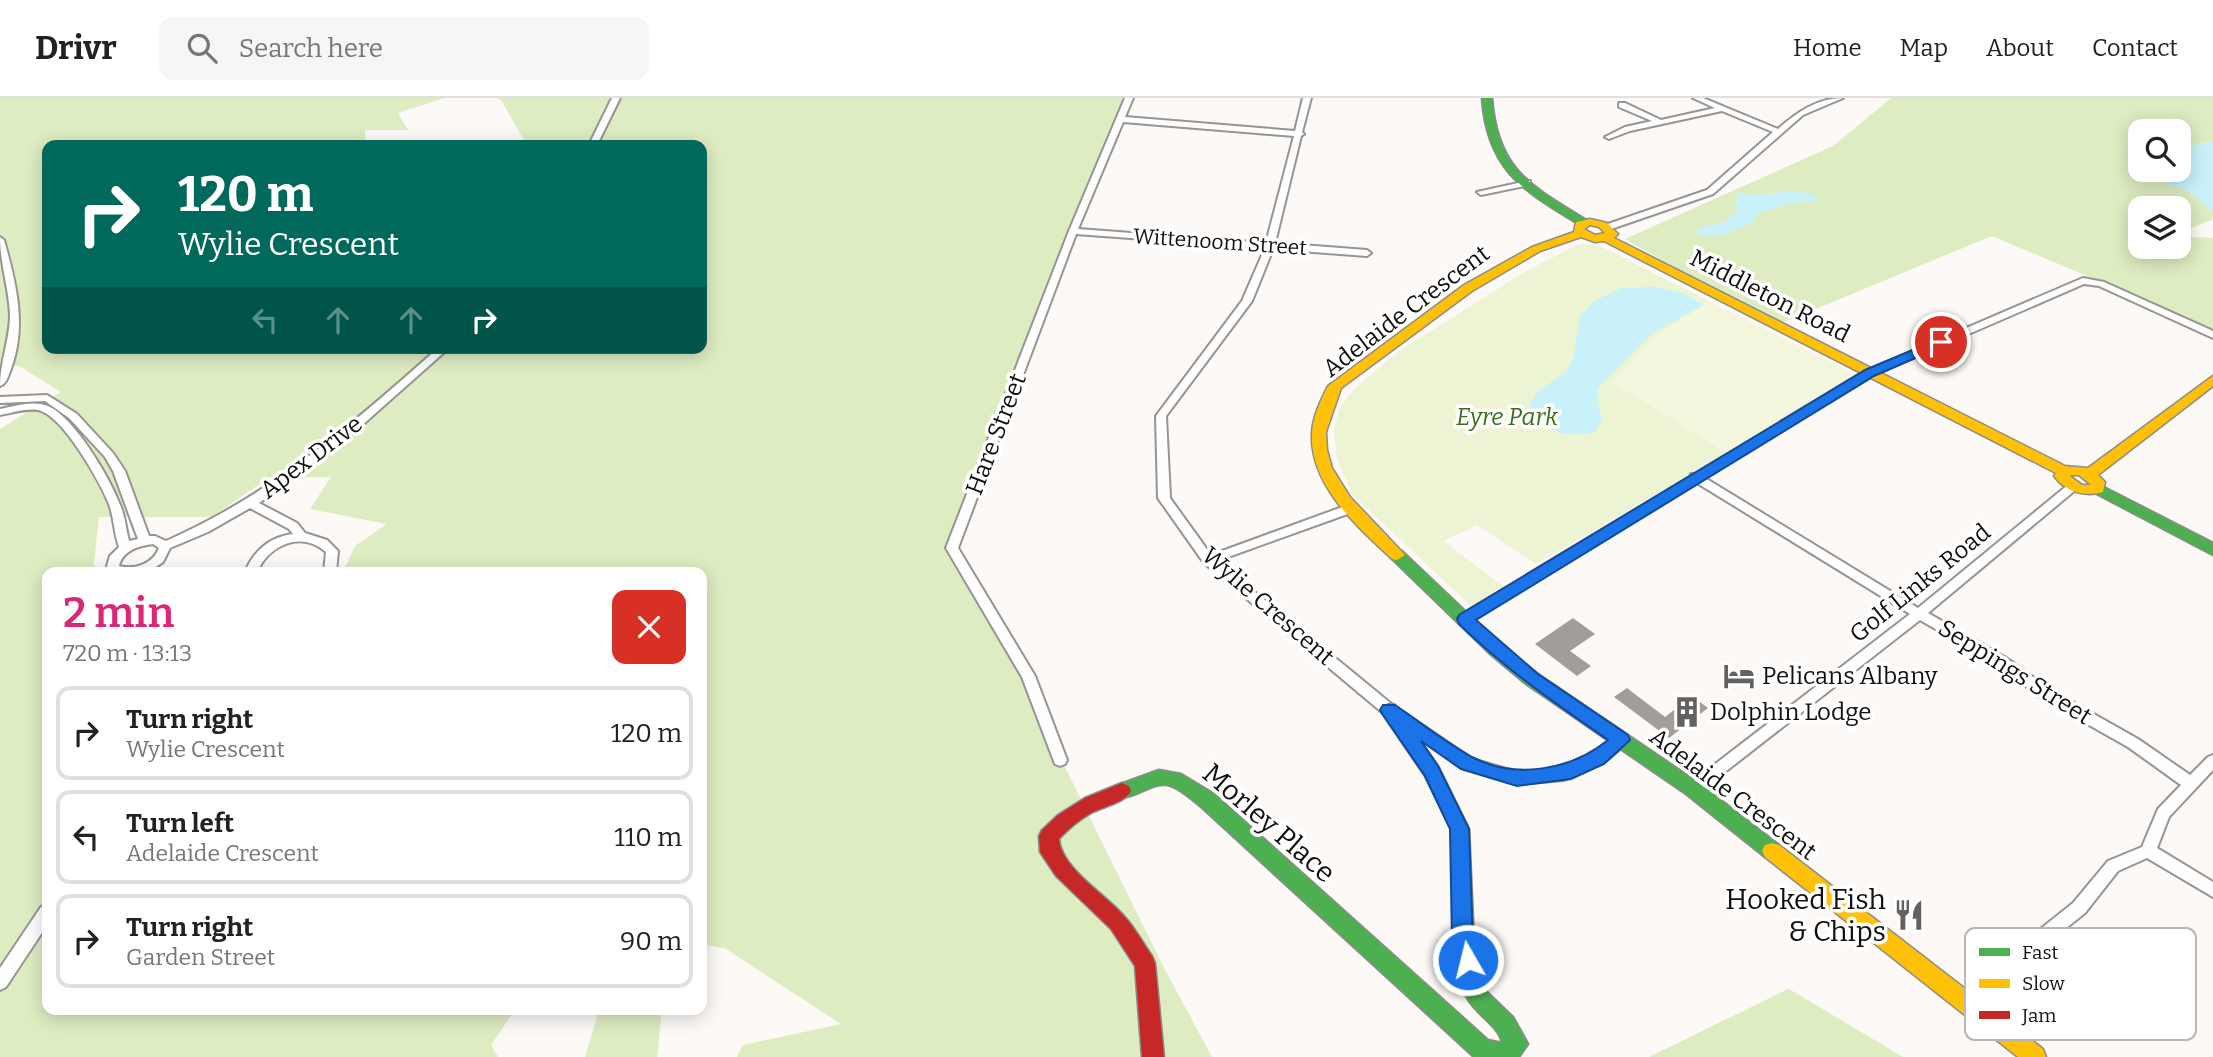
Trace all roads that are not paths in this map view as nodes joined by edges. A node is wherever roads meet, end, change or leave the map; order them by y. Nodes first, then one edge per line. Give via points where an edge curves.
1 (616, 98) edge
2 (1129, 98) edge
3 (1307, 98) edge
4 (1487, 98) edge
5 (1697, 98) edge
6 (1839, 98) edge
7 (1622, 105) dead end
8 (1720, 109) junction
9 (1121, 119) junction
10 (1660, 122) junction
11 (1777, 131) junction
12 (1300, 134) junction
13 (1609, 137) dead end
14 (595, 140) edge
15 (1527, 183) junction
16 (1480, 192) dead end
17 (1583, 228) junction
18 (1073, 231) junction
19 (1607, 233) junction
20 (0, 240) edge
21 (1270, 246) junction
22 (1367, 253) dead end
23 (2091, 281) joint
24 (2213, 335) edge
25 (437, 354) edge
26 (1870, 373) junction
27 (2213, 380) edge
28 (0, 383) edge
29 (0, 400) edge
30 (0, 412) edge
31 (2063, 471) junction
32 (1695, 477) junction
33 (2094, 482) junction
34 (2073, 487) junction
35 (250, 503) junction
36 (1349, 509) junction
37 (301, 536) junction
38 (145, 541) junction
39 (165, 547) junction
40 (125, 548) junction
41 (2213, 550) edge
42 (1209, 560) junction
43 (115, 567) edge
44 (144, 567) edge
45 (254, 567) edge
46 (331, 567) edge
47 (1919, 614) junction
48 (1465, 619) junction
49 (1389, 710) junction
50 (1621, 740) junction
51 (1060, 760) dead end
52 (2213, 761) edge
53 (2190, 783) junction
54 (1693, 789) junction
55 (2148, 851) junction
56 (2213, 890) edge
57 (42, 919) edge
58 (2054, 928) edge
59 (0, 982) edge
60 (1965, 1001) edge
61 (2014, 1040) edge
62 (1153, 1057) edge
63 (2035, 1057) edge

1 - 14 street
2 - 9 street, Hare Street
3 - 12 street, Wylie Crescent
4 - 15 street via 1491,135 1501,155
5 - 8 street
6 - 11 street via 1800,113
7 - 10 street
8 - 10 street
8 - 11 street
9 - 12 street
9 - 18 street, Hare Street
10 - 13 street
11 - 19 street via 1710,192
12 - 21 street, Wylie Crescent
15 - 16 street
15 - 17 street
17 - 19 street, Middleton Road via 1597,223
17 - 36 street, Adelaide Crescent via 1468,288 1335,386 1319,432 1320,451
18 - 21 street, Wittenoom Street
18 - 51 street, Hare Street via 952,548 1028,676
19 - 26 street, Middleton Road
20 - 28 street via 15,298 15,333
21 - 22 street, Wittenoom Street
21 - 42 street, Wylie Crescent via 1247,301 1161,415 1164,498
23 - 24 street
23 - 26 street
25 - 35 street, Apex Drive via 347,432
26 - 31 street, Middleton Road
26 - 32 street
27 - 33 street
29 - 38 street via 47,398 73,416 119,471
30 - 40 street via 46,408 57,419 91,458 107,485
31 - 33 street via 2074,470
31 - 34 street via 2062,478
32 - 47 street, Seppings Street
32 - 48 street
33 - 34 street via 2087,491
33 - 41 street
34 - 47 street, Golf Links Road
35 - 37 street via 286,521
35 - 39 street, Apex Drive
36 - 42 street
36 - 48 street, Adelaide Crescent
37 - 45 street via 263,552
37 - 46 street via 318,538 331,549
38 - 39 street via 155,540
38 - 40 street
39 - 44 street, Apex Drive via 157,561
40 - 43 street
42 - 49 street, Wylie Crescent
47 - 53 street, Seppings Street via 2133,743
47 - 54 street, Golf Links Road
48 - 50 street, Adelaide Crescent via 1532,679
49 - 50 street, Wylie Crescent via 1468,764 1517,778 1564,774 1598,759
49 - 62 street, Morley Place via 1432,771 1460,829 1463,941 1477,996 1505,1024 1517,1044 1506,1055 1482,1049 1207,800 1175,777 1160,776 1093,802 1062,821 1049,836 1050,852 1063,870 1118,923 1144,963
50 - 54 street, Adelaide Crescent
52 - 53 street
53 - 55 street via 2163,813
54 - 60 street, Adelaide Crescent
55 - 56 street
55 - 58 street via 2113,866 2079,908
57 - 59 street
61 - 63 street, Adelaide Crescent

